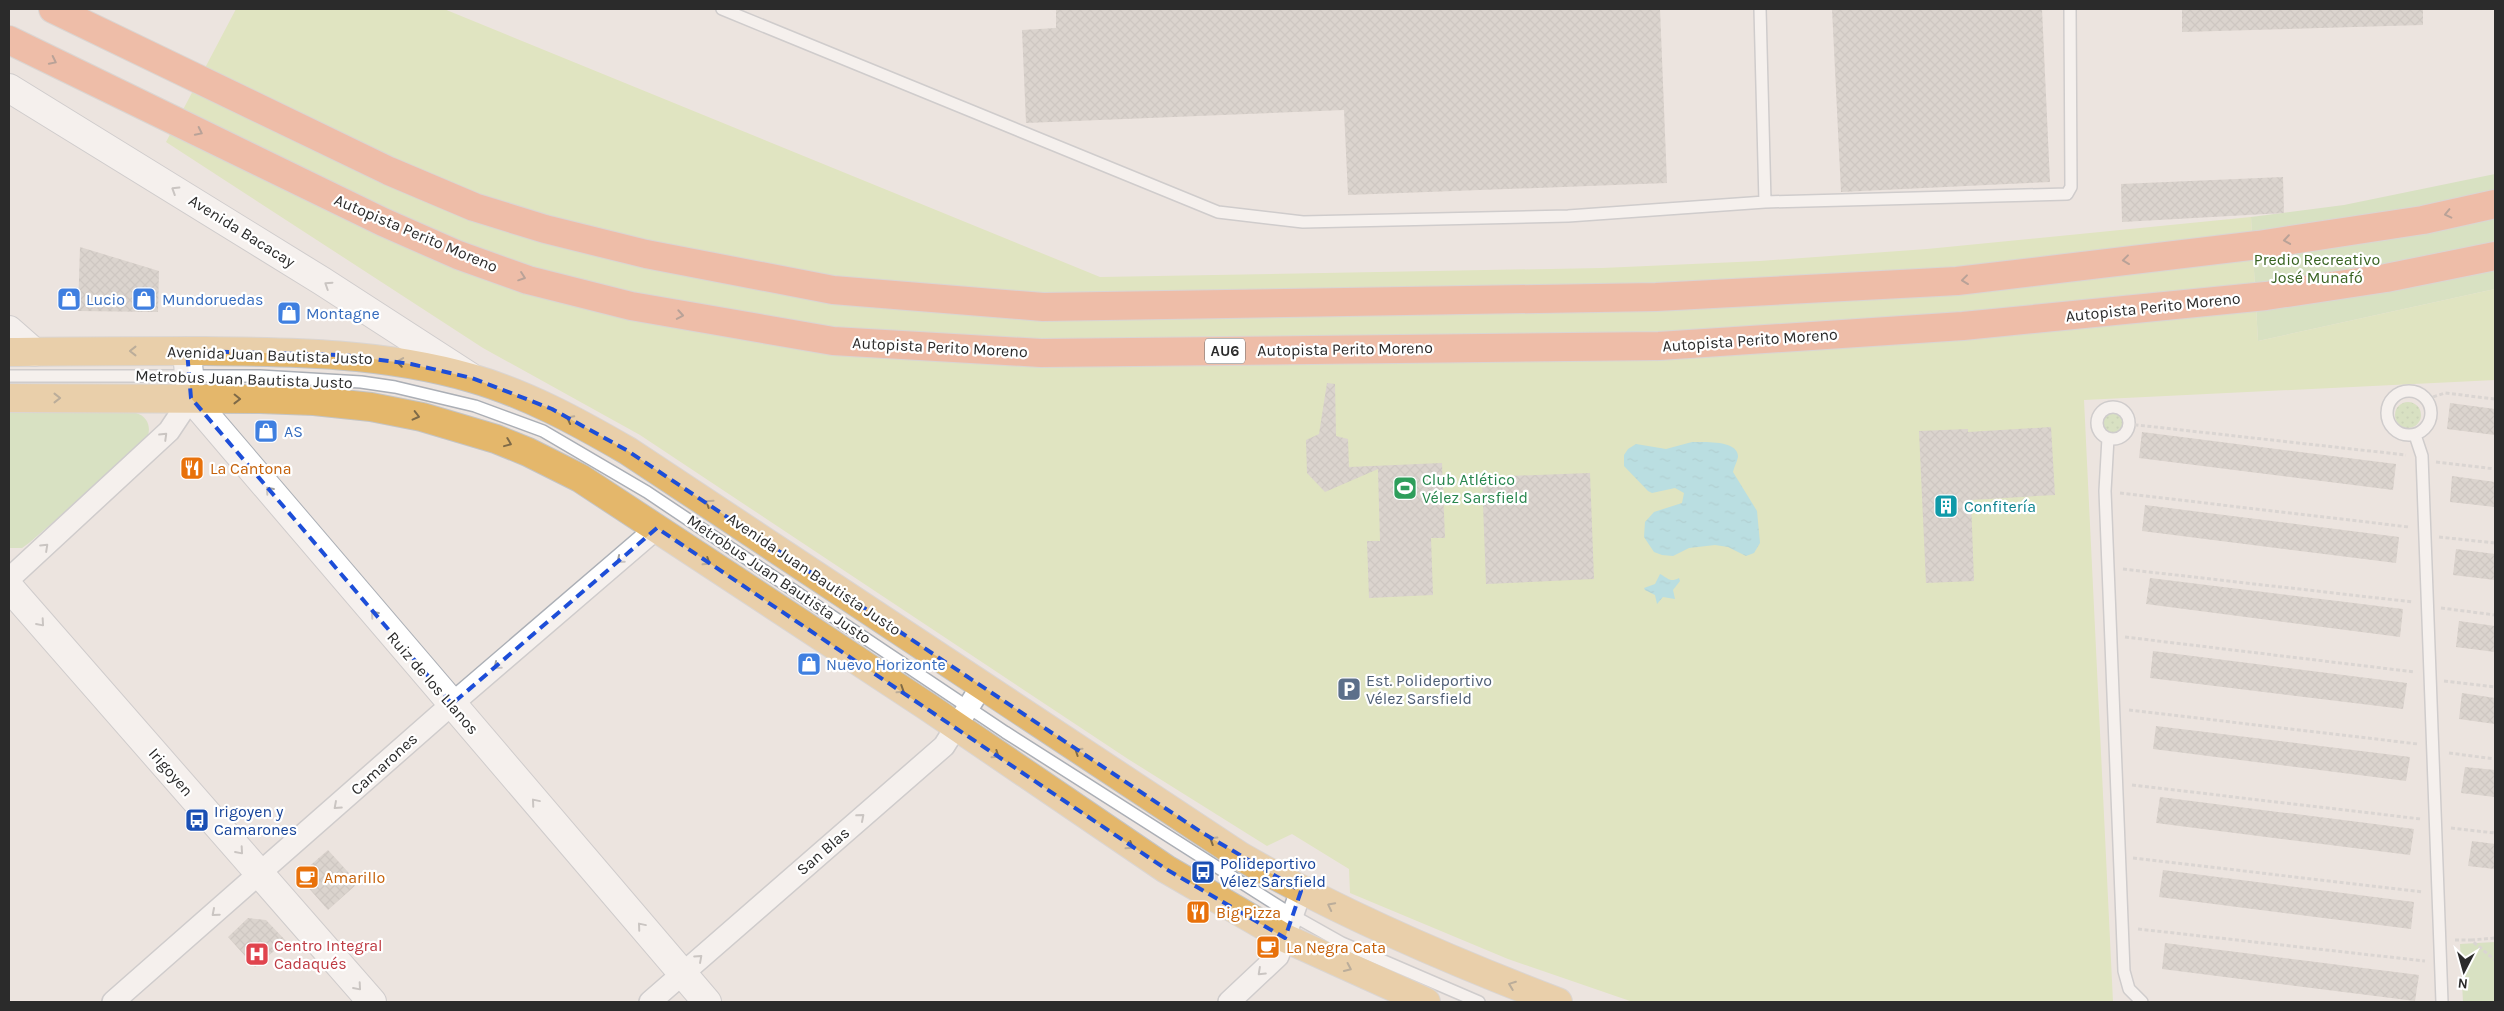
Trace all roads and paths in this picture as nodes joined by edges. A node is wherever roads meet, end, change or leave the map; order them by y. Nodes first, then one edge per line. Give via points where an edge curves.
1 (53, 9) edge
2 (722, 9) edge
3 (1760, 9) edge
4 (2070, 9) edge
5 (9, 40) edge
6 (9, 88) edge
7 (1765, 202) junction
8 (2495, 204) edge
9 (2495, 256) edge
10 (9, 330) edge
11 (21, 352) edge
12 (189, 375) junction
13 (9, 376) edge
14 (472, 378) junction
15 (9, 398) edge
16 (2495, 399) edge
17 (2427, 400) junction
18 (2128, 424) junction
19 (2415, 435) junction
20 (2108, 438) junction
21 (2422, 458) junction
22 (2495, 469) edge
23 (2105, 491) junction
24 (657, 528) junction
25 (2425, 532) junction
26 (2495, 543) edge
27 (2108, 567) junction
28 (9, 579) edge
29 (9, 586) edge
30 (2427, 605) junction
31 (2495, 615) edge
32 (2110, 635) junction
33 (2430, 677) junction
34 (2495, 687) edge
35 (452, 704) junction
36 (969, 707) junction
37 (2113, 709) junction
38 (2433, 748) junction
39 (2495, 759) edge
40 (2116, 783) junction
41 (2436, 823) junction
42 (2495, 833) edge
43 (2119, 857) junction
44 (260, 874) junction
45 (2438, 894) junction
46 (1293, 915) junction
47 (2121, 927) junction
48 (2495, 938) edge
49 (2440, 940) junction
50 (2470, 940) junction
51 (2495, 960) edge
52 (2441, 963) junction
53 (681, 973) junction
54 (113, 1002) edge
55 (372, 1002) edge
56 (650, 1002) edge
57 (707, 1002) edge
58 (1229, 1002) edge
59 (1426, 1002) edge
60 (1480, 1002) edge
61 (1558, 1002) edge
62 (2142, 1002) edge
63 (2442, 1002) edge

8 -> 1 highway via 2423,220 2258,245 1957,280 1656,297 1033,306 833,290 646,254 545,230 474,207 389,171
2 - 7 lane via 1218,212 1303,222 1568,216
3 - 7 lane
4 - 7 lane via 2071,187 2067,194
5 -> 9 highway, Autopista Perito Moreno / AU6 via 382,222 458,255 528,280 631,306 833,340 1041,353 1659,346 1963,326 2266,296 2386,278
14 -> 6 street, Avenida Bacacay
10 - 11 street
12 -> 11 main road, Avenida Juan Bautista Justo
12 - 13 lane, Metrobus Juan Bautista Justo
14 -> 12 main road, Avenida Juan Bautista Justo via 411,364 343,355
15 -> 12 main road, Avenida Juan Bautista Justo
12 -> 24 main road, Avenida Juan Bautista Justo via 305,400 397,411 496,439 580,478
28 -> 12 street via 169,431
35 -> 12 street, Ruiz de los Llanos
12 - 36 lane, Metrobus Juan Bautista Justo via 260,376 395,387 475,406 543,431 647,492
36 -> 14 main road, Avenida Juan Bautista Justo via 628,451 552,410
16 - 17 path via 2445,393
17 - 19 lane via 2432,411 2431,419 2422,432
17 - 19 lane via 2418,392 2410,391 2402,392 2389,403 2390,425 2401,434
18 - 20 lane via 2122,435
18 - 20 lane via 2119,408 2104,409 2097,422 2098,428
18 - 21 path
19 - 21 lane
20 - 23 lane
21 - 22 path
21 - 25 lane
23 - 25 path
23 - 27 lane
24 -> 35 street, Camarones
24 -> 36 main road, Avenida Juan Bautista Justo
25 - 26 path
25 - 30 lane
27 - 30 path
27 - 32 lane
29 -> 44 street, Irigoyen
30 - 31 path
30 - 33 lane
32 - 33 path
32 - 37 lane
33 - 34 path
33 - 38 lane
35 -> 44 street, Camarones
53 -> 35 street, Ruiz de los Llanos
36 - 46 main road, Avenida Juan Bautista Justo via 1201,832
36 -> 46 main road, Avenida Juan Bautista Justo via 1166,869
53 -> 36 street, San Blas via 944,746
37 - 38 path
37 - 40 lane
38 - 39 path
38 - 41 lane
40 - 41 path
40 - 43 lane
41 - 42 path
41 - 45 lane
43 - 45 path
43 - 47 lane
44 -> 54 street, Camarones
44 -> 55 street, Irigoyen
45 - 49 lane
46 -> 58 street via 1278,956
46 -> 59 main road, Avenida Juan Bautista Justo
46 - 60 lane via 1342,943
61 -> 46 main road, Avenida Juan Bautista Justo via 1476,971
47 - 52 path
47 - 62 lane via 2124,971 2129,989
48 - 50 path
49 - 50 path
49 - 52 lane
50 - 51 path
52 - 63 lane
53 - 56 street, San Blas
53 - 57 street, Ruiz de los Llanos

